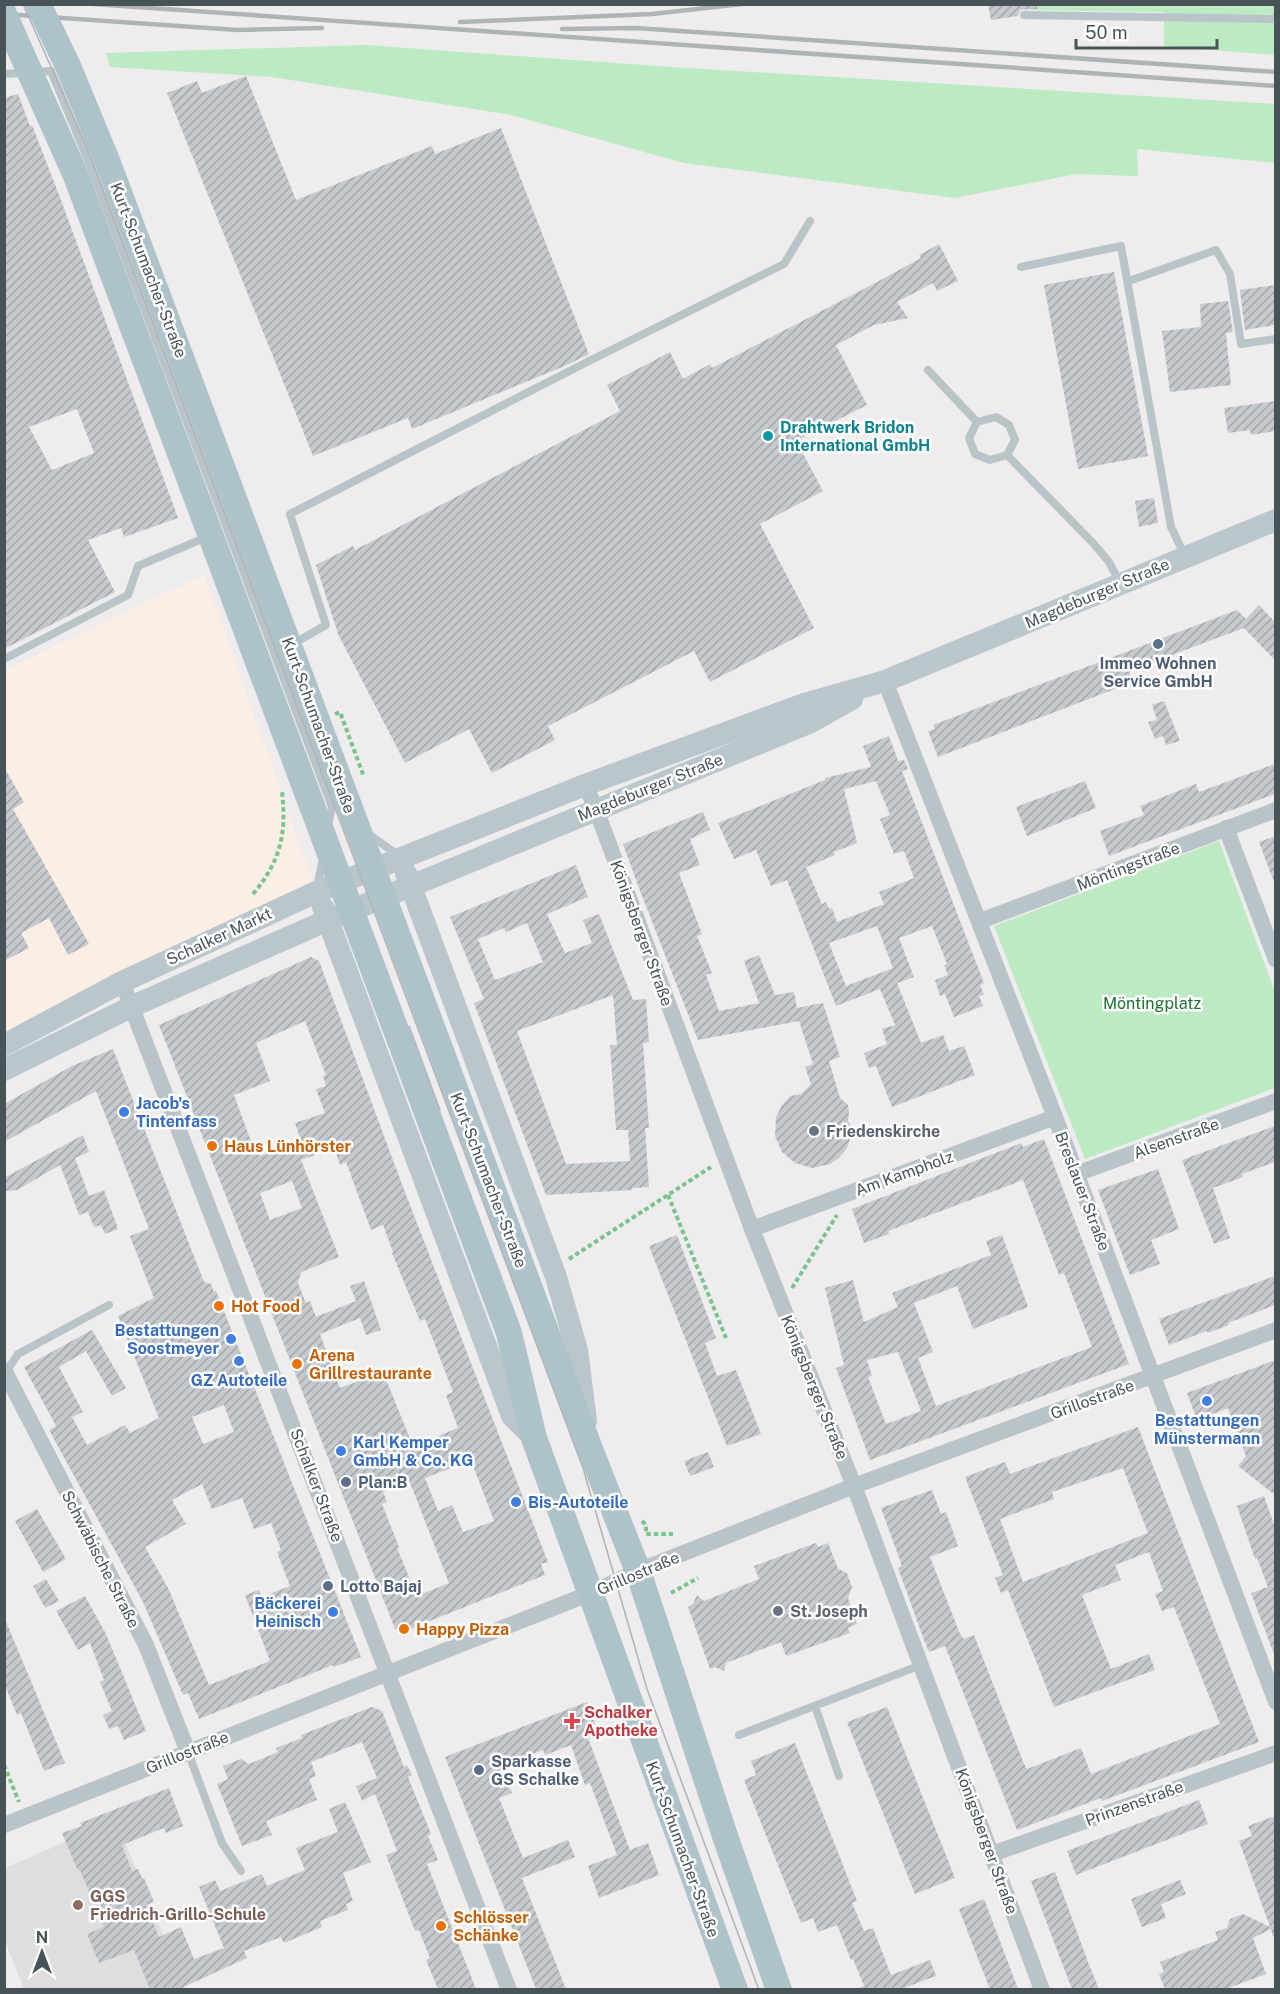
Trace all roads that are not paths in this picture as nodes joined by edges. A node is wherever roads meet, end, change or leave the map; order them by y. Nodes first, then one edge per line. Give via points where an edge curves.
1 (38, 4) edge
2 (4, 14) edge
3 (1024, 15) dead end
4 (1275, 19) edge
5 (4, 74) edge
6 (810, 221) dead end
7 (1022, 267) dead end
8 (1129, 281) junction
9 (1275, 339) edge
10 (928, 370) dead end
11 (977, 422) junction
12 (1007, 455) junction
13 (1274, 525) edge
14 (227, 528) junction
15 (1185, 557) junction
16 (1120, 584) junction
17 (275, 654) junction
18 (4, 660) edge
19 (885, 681) junction
20 (585, 785) junction
21 (332, 807) junction
22 (596, 809) junction
23 (1275, 810) edge
24 (1226, 828) junction
25 (401, 857) junction
26 (411, 886) junction
27 (316, 892) junction
28 (328, 920) junction
29 (980, 921) junction
30 (1275, 960) edge
31 (122, 982) junction
32 (133, 1006) junction
33 (4, 1045) edge
34 (4, 1070) edge
35 (1275, 1101) edge
36 (1055, 1118) junction
37 (1076, 1174) junction
38 (752, 1229) junction
39 (109, 1305) dead end
40 (1275, 1330) edge
41 (5, 1372) edge
42 (1153, 1377) junction
43 (534, 1438) junction
44 (590, 1449) junction
45 (854, 1486) junction
46 (649, 1567) junction
47 (591, 1593) junction
48 (921, 1665) junction
49 (389, 1673) junction
50 (1275, 1702) edge
51 (815, 1706) junction
52 (739, 1735) dead end
53 (188, 1752) junction
54 (1275, 1753) edge
55 (839, 1776) dead end
56 (4, 1825) edge
57 (992, 1854) junction
58 (241, 1871) dead end
59 (509, 1989) edge
60 (735, 1989) edge
61 (779, 1989) edge
62 (1042, 1989) edge

1 - 44 main road, Kurt-Schumacher-Straße, bridge via 108,163
2 - 43 main road, Kurt-Schumacher-Straße, bridge via 80,187 509,1333
3 - 4 lane
5 - 14 lane via 51,71
6 - 17 lane via 784,264 290,514 326,625
7 - 8 lane via 1121,246
8 - 9 lane via 1216,250 1230,274 1241,344
8 - 15 lane via 1171,528
10 - 11 lane
11 - 12 lane via 996,417 1009,425 1015,440
11 - 12 lane via 969,438 975,454 990,460
12 - 16 lane via 1093,543
13 - 15 street, Magdeburger Straße
14 - 17 lane
14 - 18 lane via 138,566 129,596
15 - 16 street, Magdeburger Straße
16 - 19 street, Magdeburger Straße
17 - 21 lane
19 - 20 street, Magdeburger Straße via 804,704
19 - 22 street, Magdeburger Straße via 811,722
19 - 29 street, Breslauer Straße
20 - 22 street, Königsberger Straße
20 - 25 street, Magdeburger Straße
21 - 25 lane
21 - 27 lane
22 - 26 street, Magdeburger Straße
22 - 38 street, Königsberger Straße
23 - 24 street, Möntingstraße
24 - 29 street, Möntingstraße
24 - 30 street
25 - 26 street, Kurt-Schumacher-Straße
25 - 27 street, Schalker Markt
26 - 28 street, Schalker Markt
26 - 44 street, Kurt-Schumacher-Straße via 554,1270 577,1350
27 - 28 street
27 - 31 street, Schalker Markt
28 - 32 street, Schalker Markt
28 - 43 street, Kurt-Schumacher-Straße via 512,1416
29 - 36 street, Breslauer Straße
31 - 32 street, Schalker Straße
31 - 33 street, Schalker Markt
32 - 34 street, Schalker Markt
32 - 49 street, Schalker Straße
35 - 37 street, Alsenstraße
36 - 37 street, Breslauer Straße
36 - 38 street, Am Kampholz
37 - 42 street, Breslauer Straße
38 - 45 street, Königsberger Straße
39 - 41 lane via 18,1354
40 - 42 street, Grillostraße
41 - 53 street, Schwäbische Straße via 146,1645
42 - 45 street, Grillostraße
42 - 50 street, Breslauer Straße
43 - 47 main road, Kurt-Schumacher-Straße
44 - 46 main road, Kurt-Schumacher-Straße
45 - 46 street, Grillostraße
45 - 48 street, Königsberger Straße
46 - 47 street, Grillostraße
46 - 61 main road, Kurt-Schumacher-Straße via 654,1618
47 - 49 street, Grillostraße
47 - 60 main road, Kurt-Schumacher-Straße
48 - 51 lane
48 - 57 street, Königsberger Straße
49 - 53 street, Grillostraße
49 - 59 street, Schalker Straße
51 - 52 lane
51 - 55 lane
53 - 56 street, Grillostraße
53 - 58 lane via 222,1843
54 - 57 street, Prinzenstraße
57 - 62 street, Königsberger Straße

